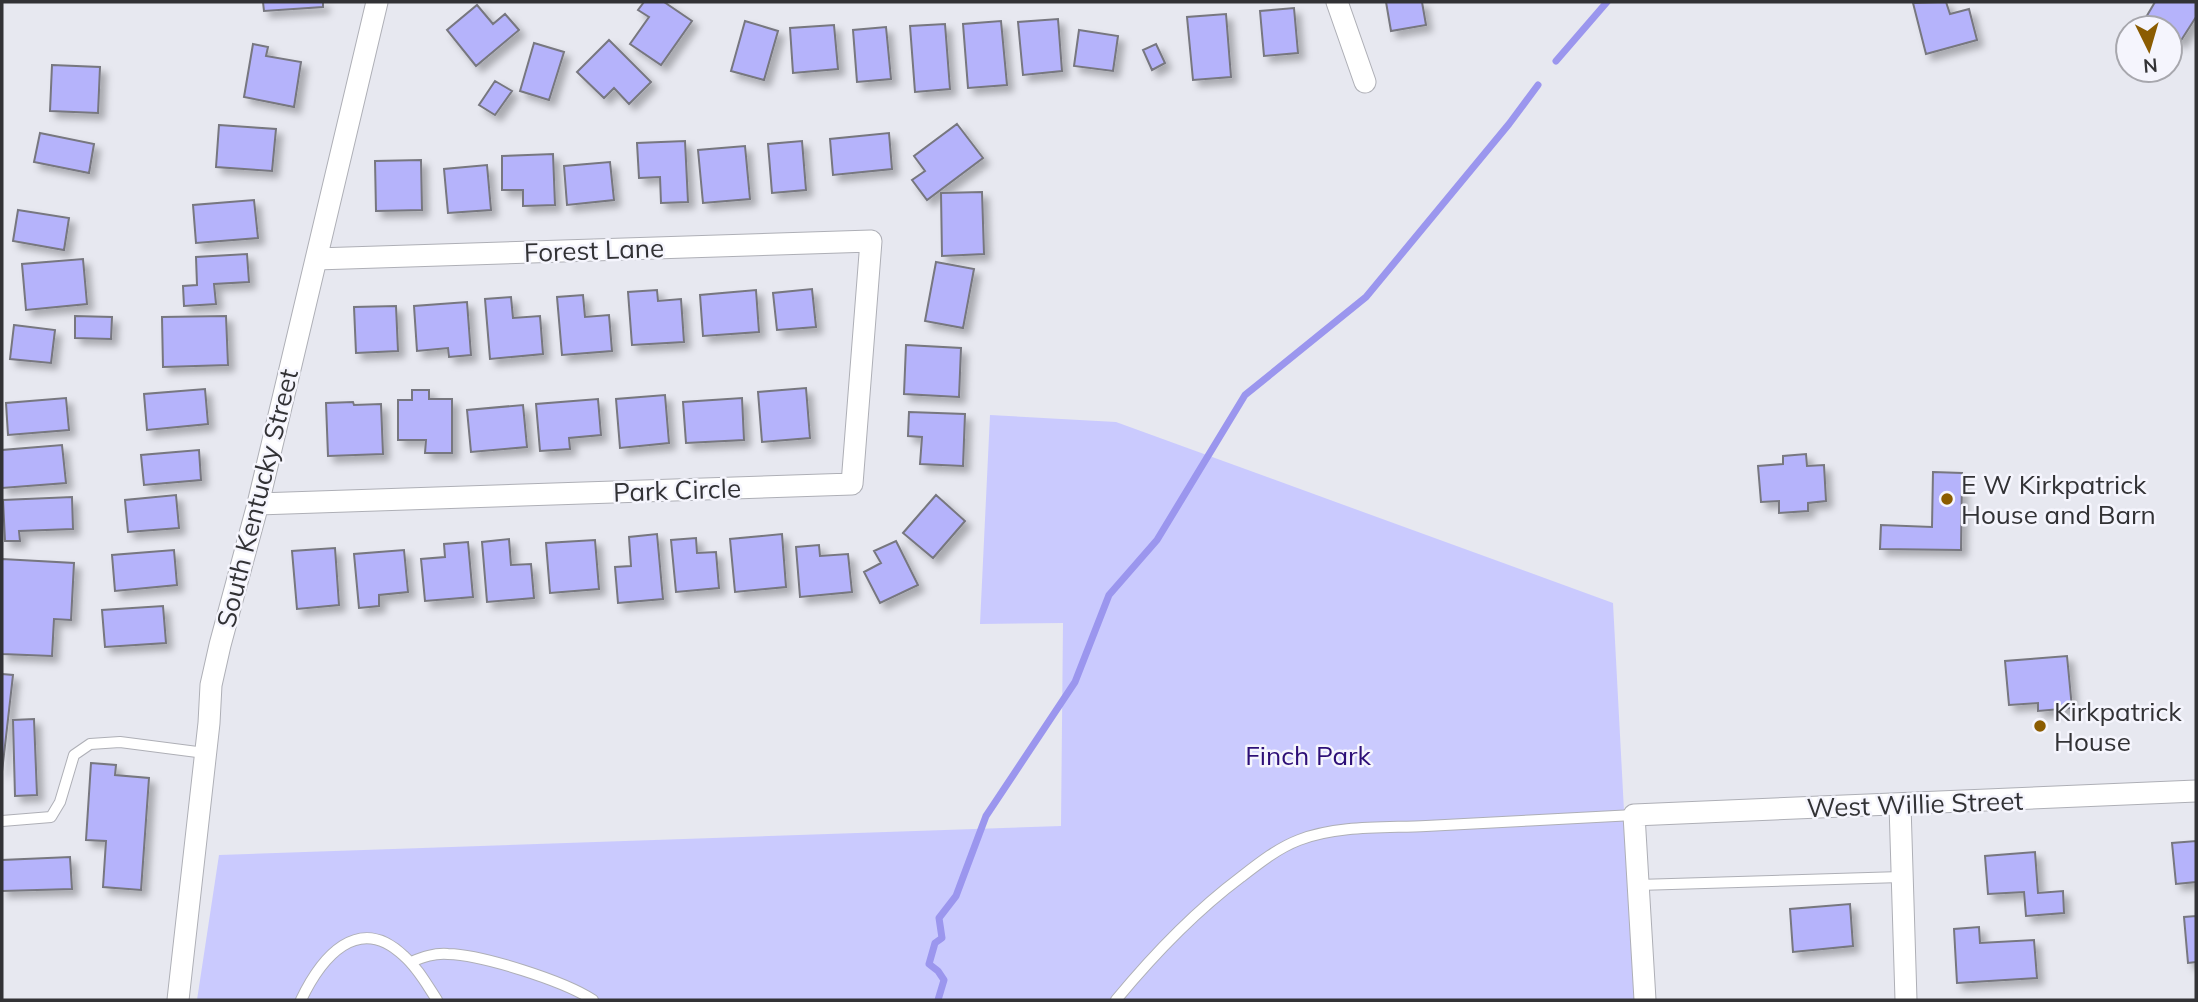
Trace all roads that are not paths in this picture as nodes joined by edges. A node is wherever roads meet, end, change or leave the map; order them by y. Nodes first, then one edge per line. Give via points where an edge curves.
1 (377, 2) edge
2 (1336, 2) edge
3 (1365, 82) dead end
4 (871, 241) joint
5 (316, 259) junction
6 (258, 504) junction
7 (205, 753) junction
8 (2196, 792) edge
9 (1900, 805) junction
10 (1634, 815) junction
11 (2, 821) edge
12 (1901, 877) junction
13 (1637, 885) junction
14 (411, 962) junction
15 (178, 1000) edge
16 (301, 1000) edge
17 (437, 1000) edge
18 (593, 1000) edge
19 (1116, 1000) edge
20 (1645, 1000) edge
21 (1906, 1000) edge

1 - 5 street, South Kentucky Street
2 - 3 street
4 - 5 street, Forest Lane
4 - 6 street, Park Circle via 852,484
5 - 6 street, South Kentucky Street
6 - 7 street, South Kentucky Street via 211,685
7 - 11 lane via 120,742 90,744 74,755 51,817
7 - 15 street, South Kentucky Street
8 - 9 street, West Willie Street
9 - 10 street, West Willie Street
9 - 12 street
10 - 13 street
10 - 19 lane via 1378,828 1301,839 1257,864 1188,919
12 - 13 lane
12 - 21 street
13 - 20 street
14 - 16 lane via 383,941 349,942 317,970
14 - 17 lane
14 - 18 lane via 432,955 456,955 540,976

